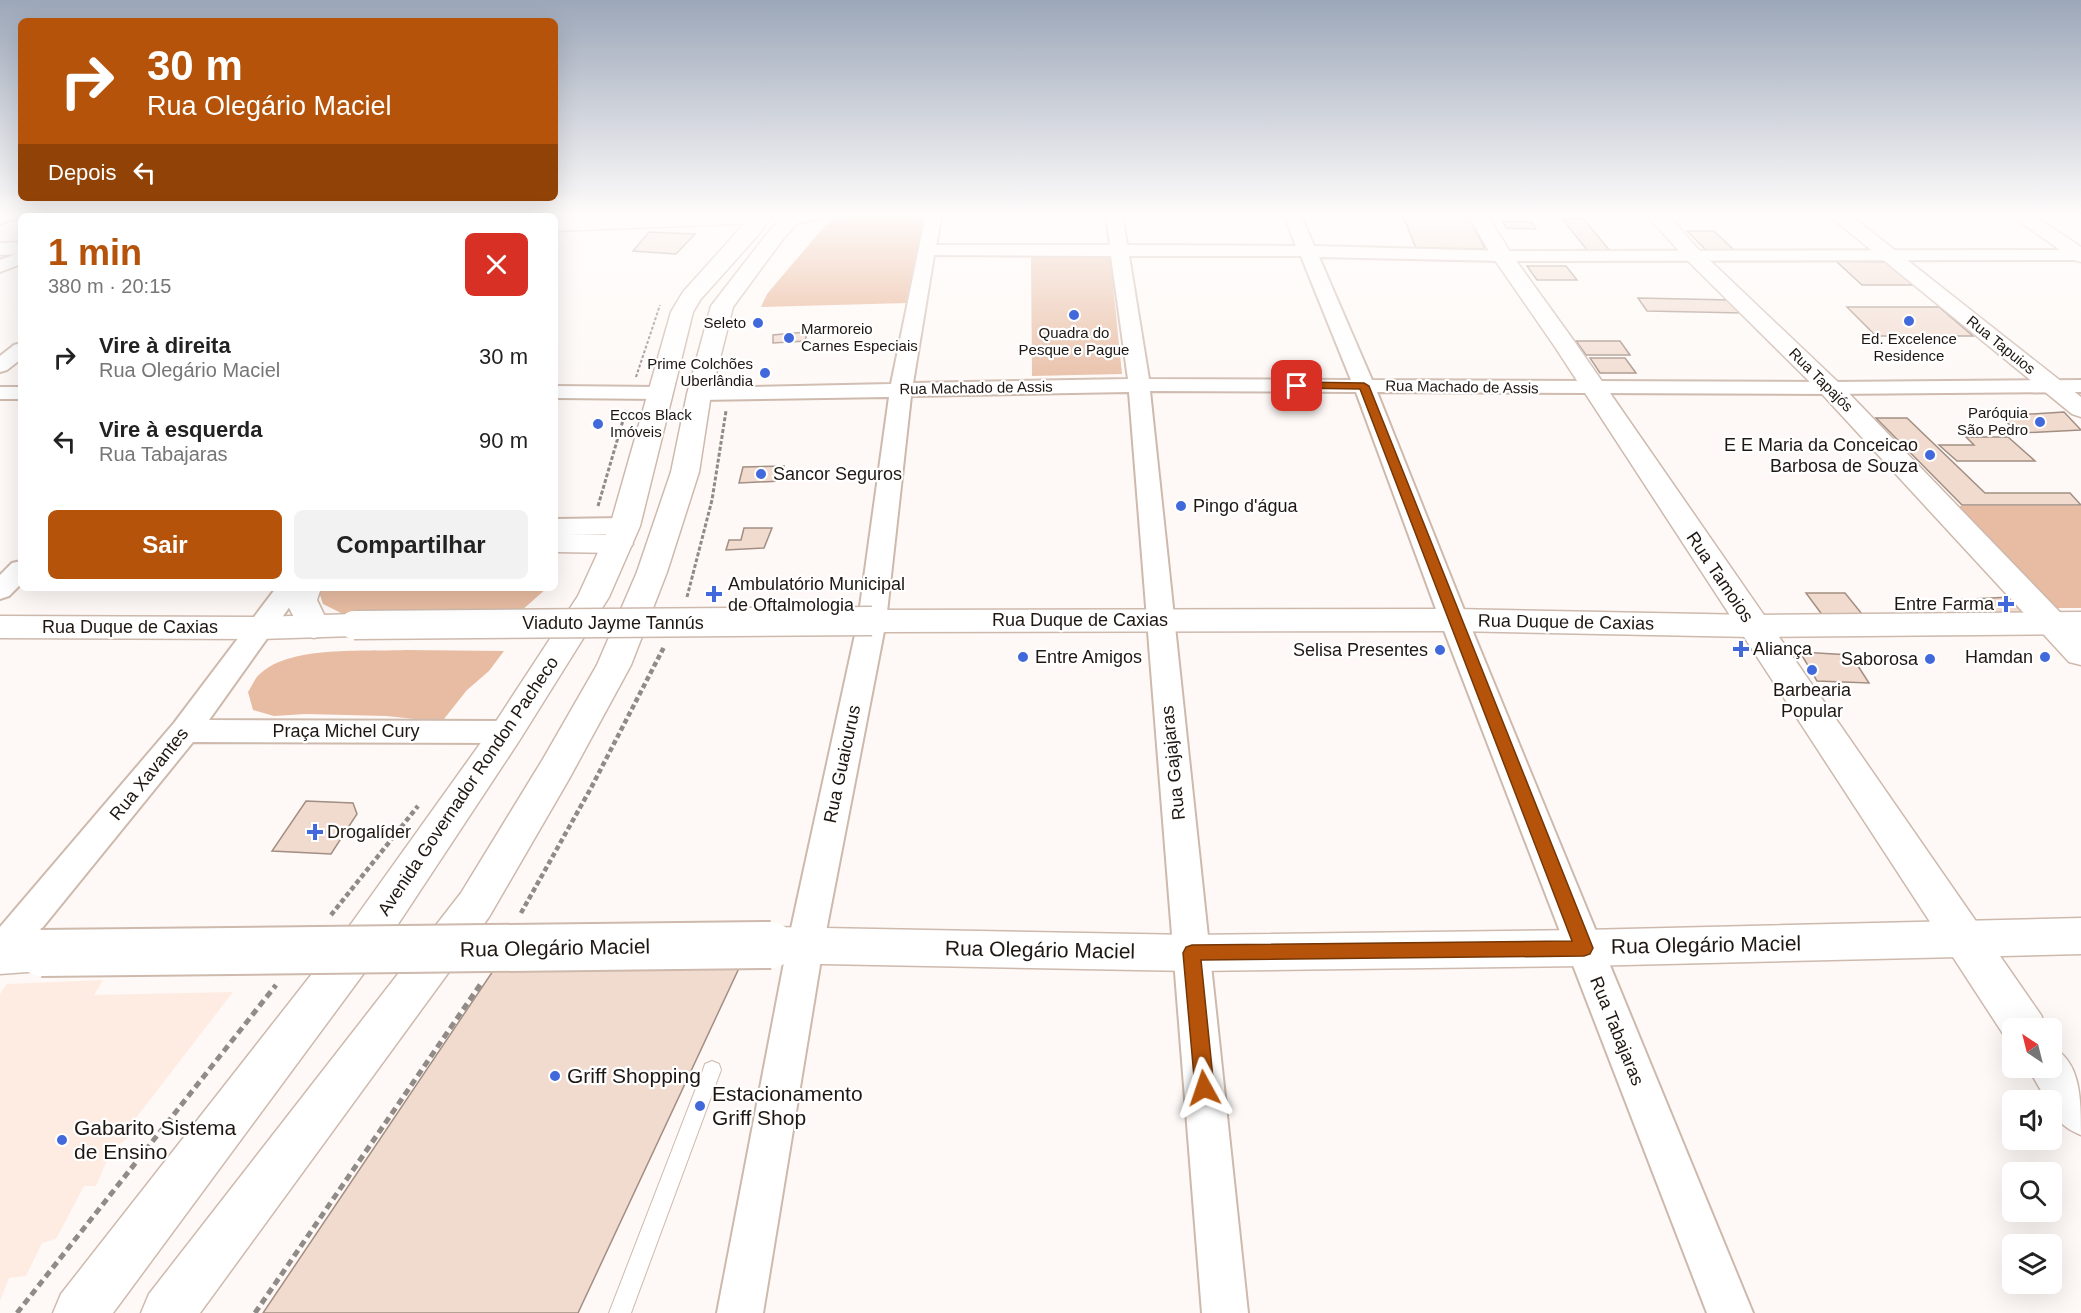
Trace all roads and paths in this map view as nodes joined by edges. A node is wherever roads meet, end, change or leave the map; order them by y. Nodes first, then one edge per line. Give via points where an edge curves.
1 (712, 275) edge
2 (745, 275) edge
3 (921, 275) edge
4 (1123, 275) edge
5 (1316, 275) edge
6 (1515, 275) edge
7 (1714, 275) edge
8 (1914, 275) edge
9 (664, 300) dead end
10 (18, 351) edge
11 (0, 366) edge
12 (1139, 385) junction
13 (1364, 386) junction
14 (2052, 386) junction
15 (2081, 386) edge
16 (1593, 388) junction
17 (1830, 388) junction
18 (901, 389) junction
19 (558, 392) edge
20 (0, 393) edge
21 (18, 393) edge
22 (645, 393) junction
23 (699, 394) junction
24 (2081, 409) edge
25 (558, 527) edge
26 (612, 532) junction
27 (558, 542) edge
28 (18, 572) edge
29 (0, 590) edge
30 (288, 591) edge
31 (305, 591) edge
32 (1159, 619) junction
33 (1454, 620) junction
34 (872, 621) junction
35 (2049, 622) junction
36 (2081, 623) edge
37 (1753, 626) junction
38 (0, 627) edge
39 (314, 627) junction
40 (260, 628) junction
41 (2081, 654) edge
42 (184, 731) junction
43 (507, 732) junction
44 (422, 801) dead end
45 (326, 922) dead end
46 (2081, 936) edge
47 (1964, 939) junction
48 (788, 946) junction
49 (1584, 948) junction
50 (1192, 953) junction
51 (0, 955) edge
52 (282, 978) dead end
53 (2018, 1018) edge
54 (712, 1070) dead end
55 (2058, 1078) edge
56 (2081, 1112) edge
57 (17, 1313) edge
58 (80, 1313) edge
59 (168, 1313) edge
60 (620, 1313) edge
61 (740, 1313) edge
62 (1225, 1313) edge
63 (1730, 1313) edge

1 - 22 main road, Avenida Governador Rondon Pacheco via 687,303
2 - 23 main road via 722,306
3 - 18 street, Rua Guaicurus
4 - 12 street, Rua Gajajaras
5 - 13 street, Rua Tabajaras
6 - 16 main road, Rua Tamoios
7 - 17 main road, Rua Tapajós
8 - 14 main road, Rua Tapuios
9 - 22 path via 657,308
10 - 11 street
12 - 13 street, Rua Machado de Assis
12 - 18 street, Rua Machado de Assis
12 - 32 street, Rua Gajajaras
13 - 16 street, Rua Machado de Assis
13 - 33 street, Rua Tabajaras
14 - 15 street, Rua Machado de Assis
14 - 17 street, Rua Machado de Assis
14 - 24 main road, Rua Tapuios
16 - 17 street, Rua Machado de Assis
16 - 37 main road, Rua Tamoios
17 - 35 main road, Rua Tapajós
18 - 23 street, Rua Machado de Assis
18 - 34 street, Rua Guaicurus
19 - 22 street
20 - 21 street
22 - 26 main road, Avenida Governador Rondon Pacheco
22 - 26 path
23 - 59 main road via 685,472 652,572 614,665 556,769 475,905
25 - 26 street
26 - 27 main road
26 - 43 main road, Avenida Governador Rondon Pacheco via 593,597
28 - 29 street
30 - 40 street, Rua Xavantes
31 - 39 main road via 301,600
32 - 33 main road, Rua Duque de Caxias
32 - 34 main road, Rua Duque de Caxias
32 - 50 street, Rua Gajajaras
33 - 37 main road, Rua Duque de Caxias
33 - 49 street, Rua Tabajaras
34 - 39 main road, Viaduto Jayme Tannús, bridge
34 - 48 street, Rua Guaicurus
35 - 36 main road, Rua Duque de Caxias
35 - 37 main road, Rua Duque de Caxias
35 - 41 main road, Rua Tapajós
37 - 47 main road, Rua Tamoios
38 - 40 main road, Rua Duque de Caxias
39 - 40 main road, Rua Duque de Caxias
40 - 42 street, Rua Xavantes
42 - 43 street, Praça Michel Cury
42 - 51 street, Rua Xavantes
43 - 58 main road, Avenida Governador Rondon Pacheco via 366,937
44 - 45 path
46 - 47 main road, Rua Olegário Maciel
47 - 49 main road, Rua Olegário Maciel
47 - 53 main road, Rua Tamoios
48 - 50 main road, Rua Olegário Maciel
48 - 51 main road, Rua Olegário Maciel, bridge
48 - 61 street, Rua Guaicurus
49 - 50 main road, Rua Olegário Maciel
49 - 63 street, Rua Tabajaras
50 - 62 street, Rua Gajajaras
52 - 57 path
54 - 60 lane
55 - 56 main road

